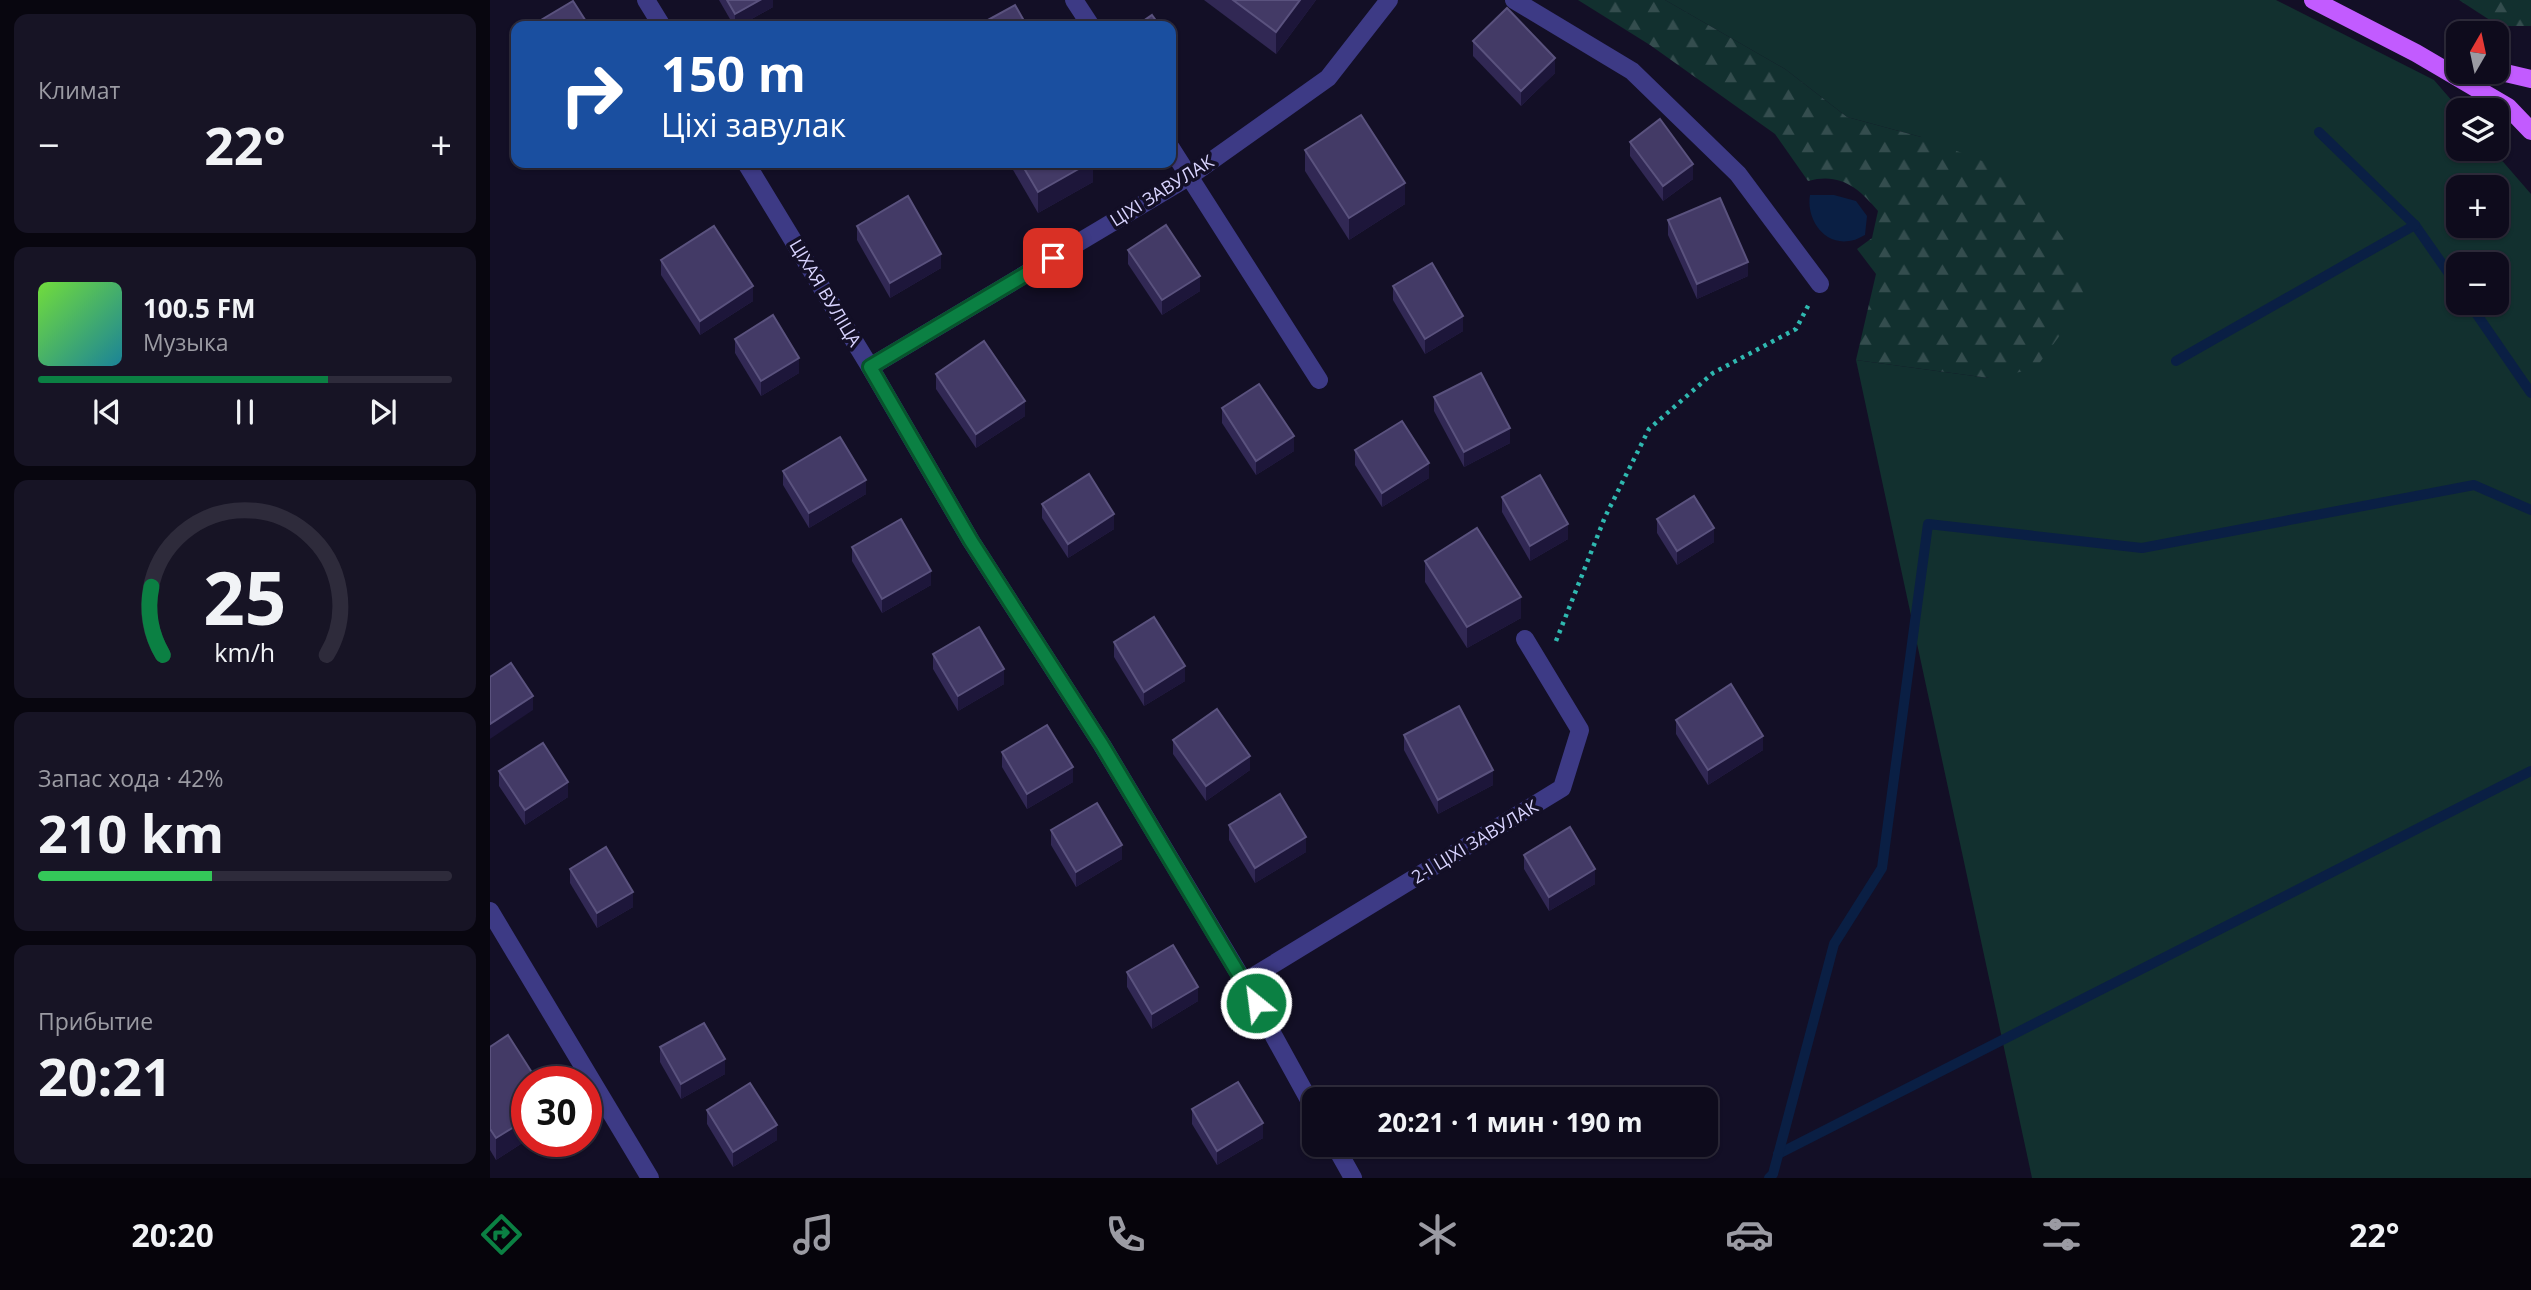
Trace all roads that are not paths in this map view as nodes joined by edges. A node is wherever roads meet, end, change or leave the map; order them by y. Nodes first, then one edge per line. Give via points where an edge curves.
1 (646, 0) edge
2 (1074, 0) edge
3 (1389, 0) edge
4 (1514, 0) edge
5 (2313, 0) edge
6 (659, 21) edge
7 (1088, 21) edge
8 (2416, 52) junction
9 (2446, 59) edge
10 (2510, 74) edge
11 (2531, 79) edge
12 (2531, 131) edge
13 (1176, 155) edge
14 (749, 168) edge
15 (1190, 176) junction
16 (1821, 285) road end
17 (870, 367) junction
18 (1319, 380) dead end
19 (1524, 639) dead end
20 (490, 911) edge
21 (1244, 982) junction
22 (1302, 1087) edge
23 (1341, 1157) edge
24 (650, 1178) edge
25 (1353, 1178) edge

1 - 6 street
2 - 7 street
3 - 15 street, ЦІХІ ЗАВУЛАК via 1328,78
4 - 16 street via 1632,71 1738,174
5 - 8 main road
8 - 9 main road
8 - 12 main road via 2508,107
10 - 11 main road
13 - 15 street
14 - 17 street, ЦІХАЯ ВУЛІЦА
15 - 17 street, ЦІХІ ЗАВУЛАК
15 - 18 street
17 - 21 street, ЦІХАЯ ВУЛІЦА via 971,541 1102,745
19 - 21 street, 2-І ЦІХІ ЗАВУЛАК via 1580,730 1562,788
20 - 24 street
21 - 22 street, ЦІХАЯ ВУЛІЦА
23 - 25 street

